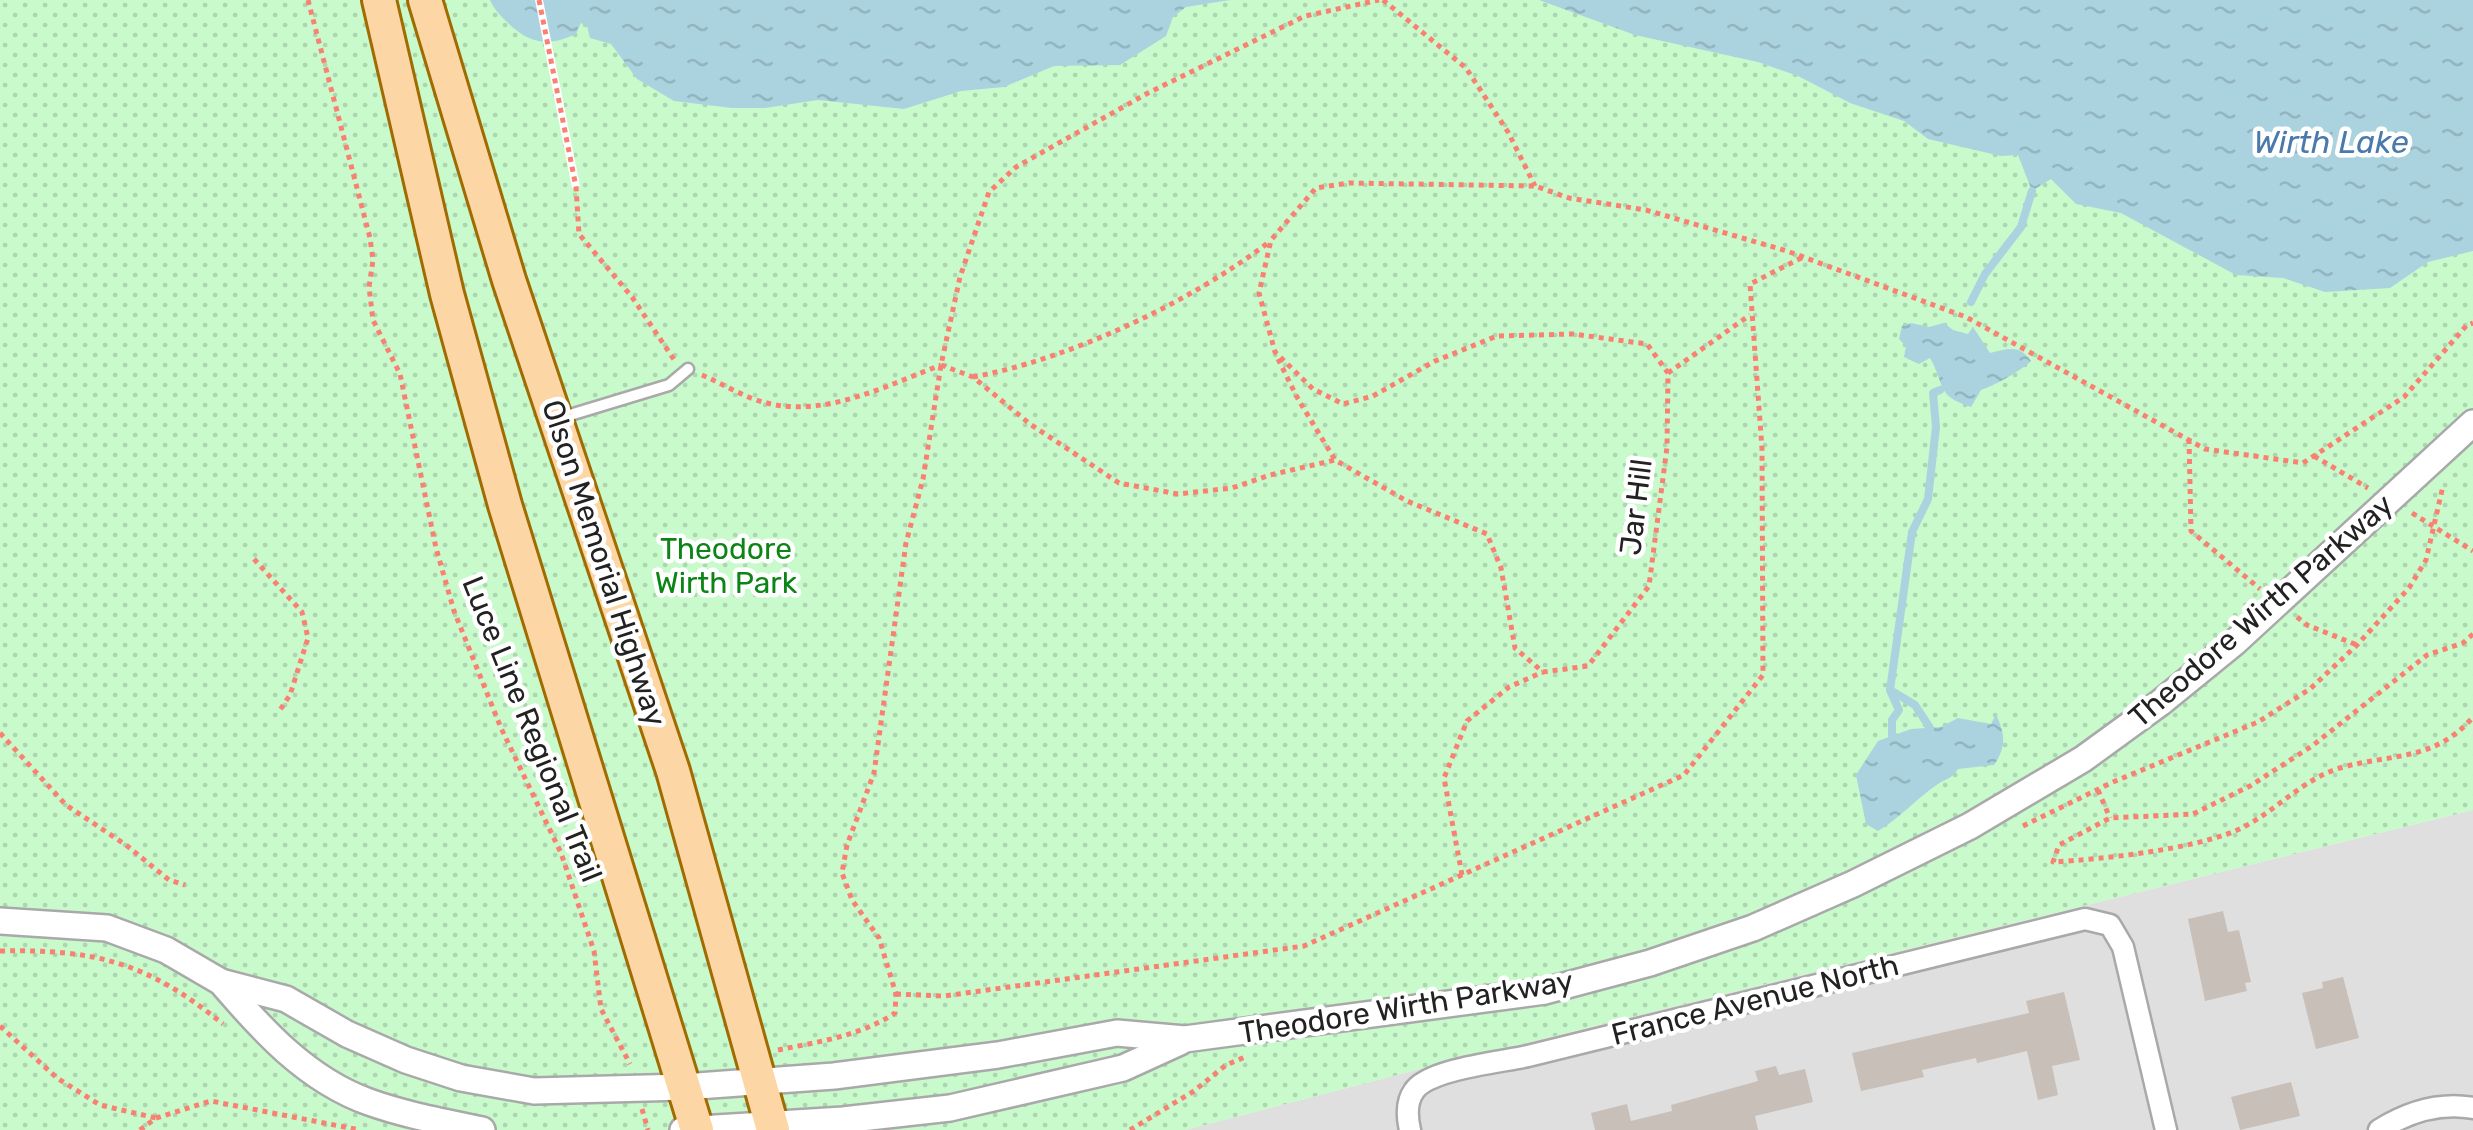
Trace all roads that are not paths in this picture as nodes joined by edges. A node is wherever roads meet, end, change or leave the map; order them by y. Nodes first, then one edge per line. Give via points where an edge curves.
1 (379, 0) edge
2 (424, 0) edge
3 (688, 369) road end
4 (557, 420) junction
5 (2473, 423) edge
6 (0, 921) edge
7 (221, 982) junction
8 (1185, 1040) junction
9 (760, 1080) junction
10 (684, 1087) junction
11 (2473, 1108) edge
12 (772, 1126) edge
13 (692, 1129) edge
14 (482, 1130) edge
15 (1410, 1130) edge
16 (2166, 1130) edge
17 (2379, 1130) edge

1 - 10 main road via 447,294 505,506
2 - 4 main road, Olson Memorial Highway
3 - 4 lane via 668,385
4 - 9 main road, Olson Memorial Highway via 673,771
5 - 8 street, Theodore Wirth Parkway via 2160,703 2083,759 1853,884 1753,928 1545,991
6 - 7 street, Theodore Wirth Parkway via 107,928 166,950
7 - 10 street, Theodore Wirth Parkway via 286,999 347,1034 462,1078 534,1091
7 - 14 street, Theodore Wirth Parkway via 262,1030 311,1071 367,1102
8 - 9 street, Theodore Wirth Parkway via 1117,1033 998,1056
8 - 12 street, Theodore Wirth Parkway via 1123,1068 950,1108
9 - 10 street, Theodore Wirth Parkway
9 - 12 main road, Olson Memorial Highway
10 - 13 main road
11 - 17 street via 2423,1109
12 - 13 street, Theodore Wirth Parkway
15 - 16 street, France Avenue North via 1410,1100 1425,1080 2085,919 2110,925 2122,947

